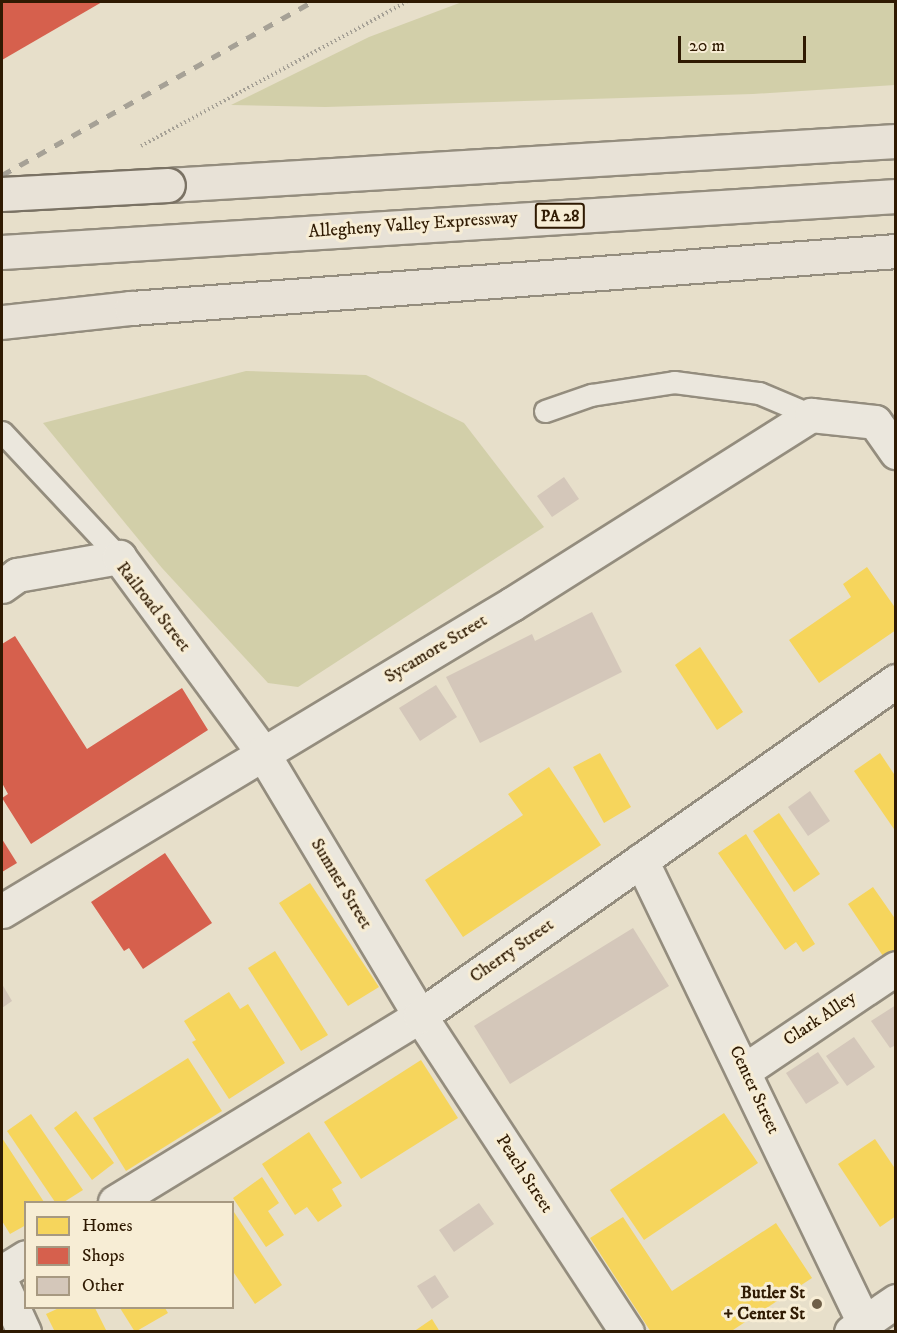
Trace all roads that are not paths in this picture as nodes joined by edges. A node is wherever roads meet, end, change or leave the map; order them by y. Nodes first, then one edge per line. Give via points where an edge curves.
1 (896, 141) edge
2 (2, 194) edge
3 (896, 196) edge
4 (2, 252) edge
5 (896, 252) edge
6 (2, 322) edge
7 (545, 411) dead end
8 (811, 415) junction
9 (2, 432) edge
10 (896, 452) edge
11 (119, 557) junction
12 (2, 586) edge
13 (896, 681) edge
14 (262, 752) junction
15 (641, 860) junction
16 (2, 911) edge
17 (896, 968) edge
18 (420, 1016) junction
19 (745, 1070) junction
20 (118, 1201) edge
21 (24, 1258) edge
22 (2, 1272) edge
23 (2, 1284) edge
24 (896, 1301) edge
25 (857, 1327) edge
26 (24, 1332) edge
27 (627, 1332) edge

1 - 2 highway, bridge
3 - 4 highway, Allegheny Valley Expressway / PA 28
5 - 6 highway via 131,308
7 - 8 lane via 591,395 674,382 759,393
8 - 10 street via 875,422
8 - 14 street, Sycamore Street via 512,604
9 - 11 lane
11 - 12 street, Railroad Street via 17,575
11 - 14 street, Railroad Street
13 - 15 street, Cherry Street
14 - 16 street, Sycamore Street
14 - 18 street, Sumner Street
15 - 18 street, Cherry Street
15 - 19 street, Center Street
17 - 19 street, Clark Alley
18 - 20 street, Cherry Street
18 - 27 street, Peach Street
19 - 25 street, Center Street
21 - 22 street
23 - 26 street
24 - 25 street

